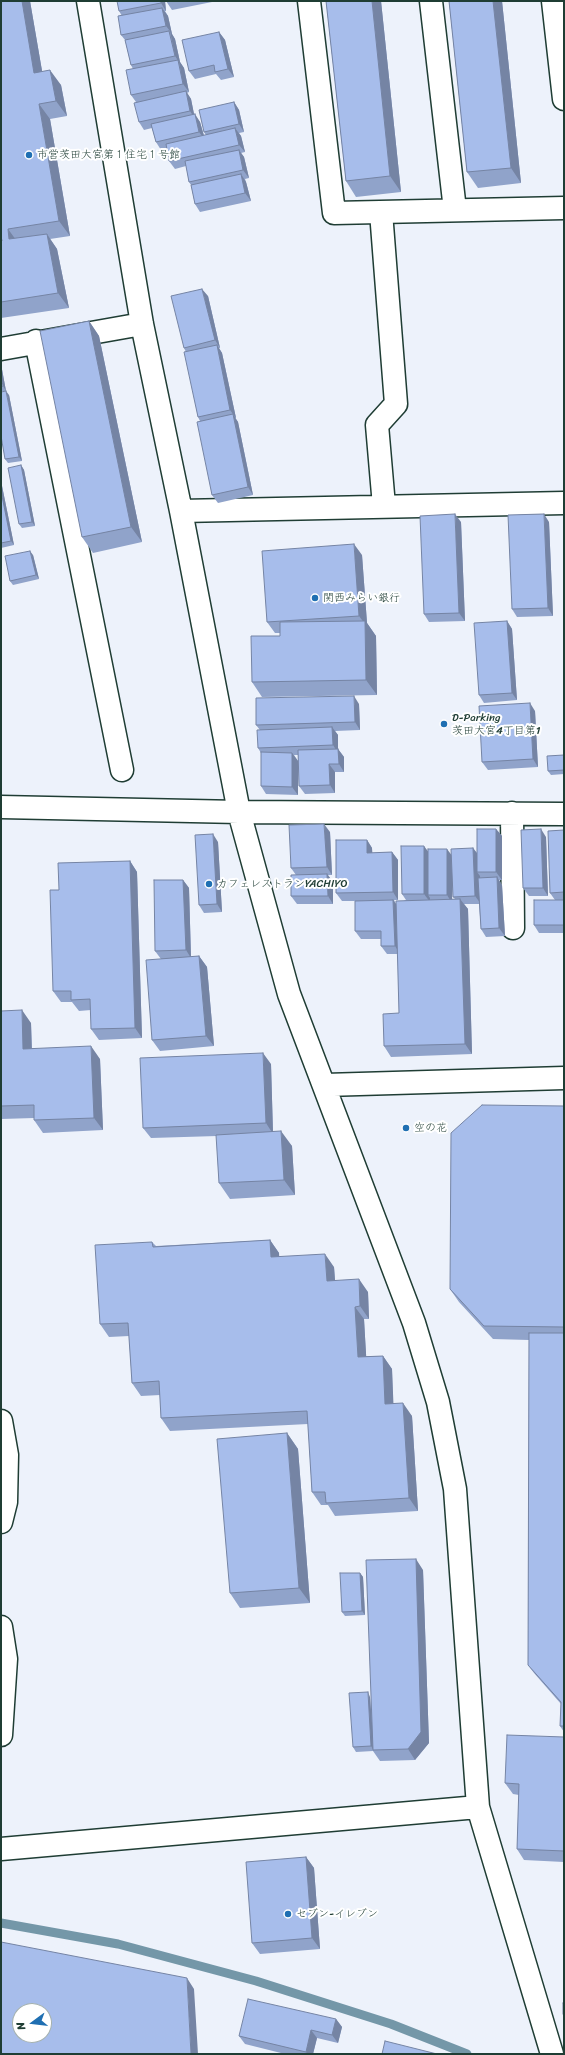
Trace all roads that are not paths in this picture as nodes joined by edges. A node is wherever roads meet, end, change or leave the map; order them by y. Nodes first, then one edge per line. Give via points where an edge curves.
1 (88, 1) edge
2 (309, 1) edge
3 (431, 1) edge
4 (553, 1) edge
5 (564, 99) edge
6 (564, 208) edge
7 (455, 210) junction
8 (382, 212) junction
9 (142, 324) junction
10 (36, 342) junction
11 (1, 349) edge
12 (384, 506) junction
13 (564, 506) edge
14 (181, 511) junction
15 (122, 770) dead end
16 (1, 807) edge
17 (239, 812) junction
18 (512, 813) junction
19 (564, 814) edge
20 (513, 928) dead end
21 (564, 1078) edge
22 (325, 1085) junction
23 (1, 1421) edge
24 (1, 1522) edge
25 (1, 1628) edge
26 (1, 1736) edge
27 (478, 1807) junction
28 (1, 1849) edge
29 (552, 2054) edge

1 - 9 street
2 - 8 street via 334,213
3 - 7 street
4 - 5 street
6 - 7 street
7 - 8 street
8 - 12 street via 396,404 377,425
9 - 10 street
9 - 14 street
10 - 11 street
10 - 15 street
12 - 13 street
12 - 14 street
14 - 17 street
16 - 17 street
17 - 18 street
17 - 22 street via 289,994
18 - 19 street
18 - 20 street
21 - 22 street
22 - 27 street via 414,1323 438,1402 454,1489
23 - 24 street via 7,1455 6,1502
25 - 26 street via 6,1659
27 - 28 street
27 - 29 street

